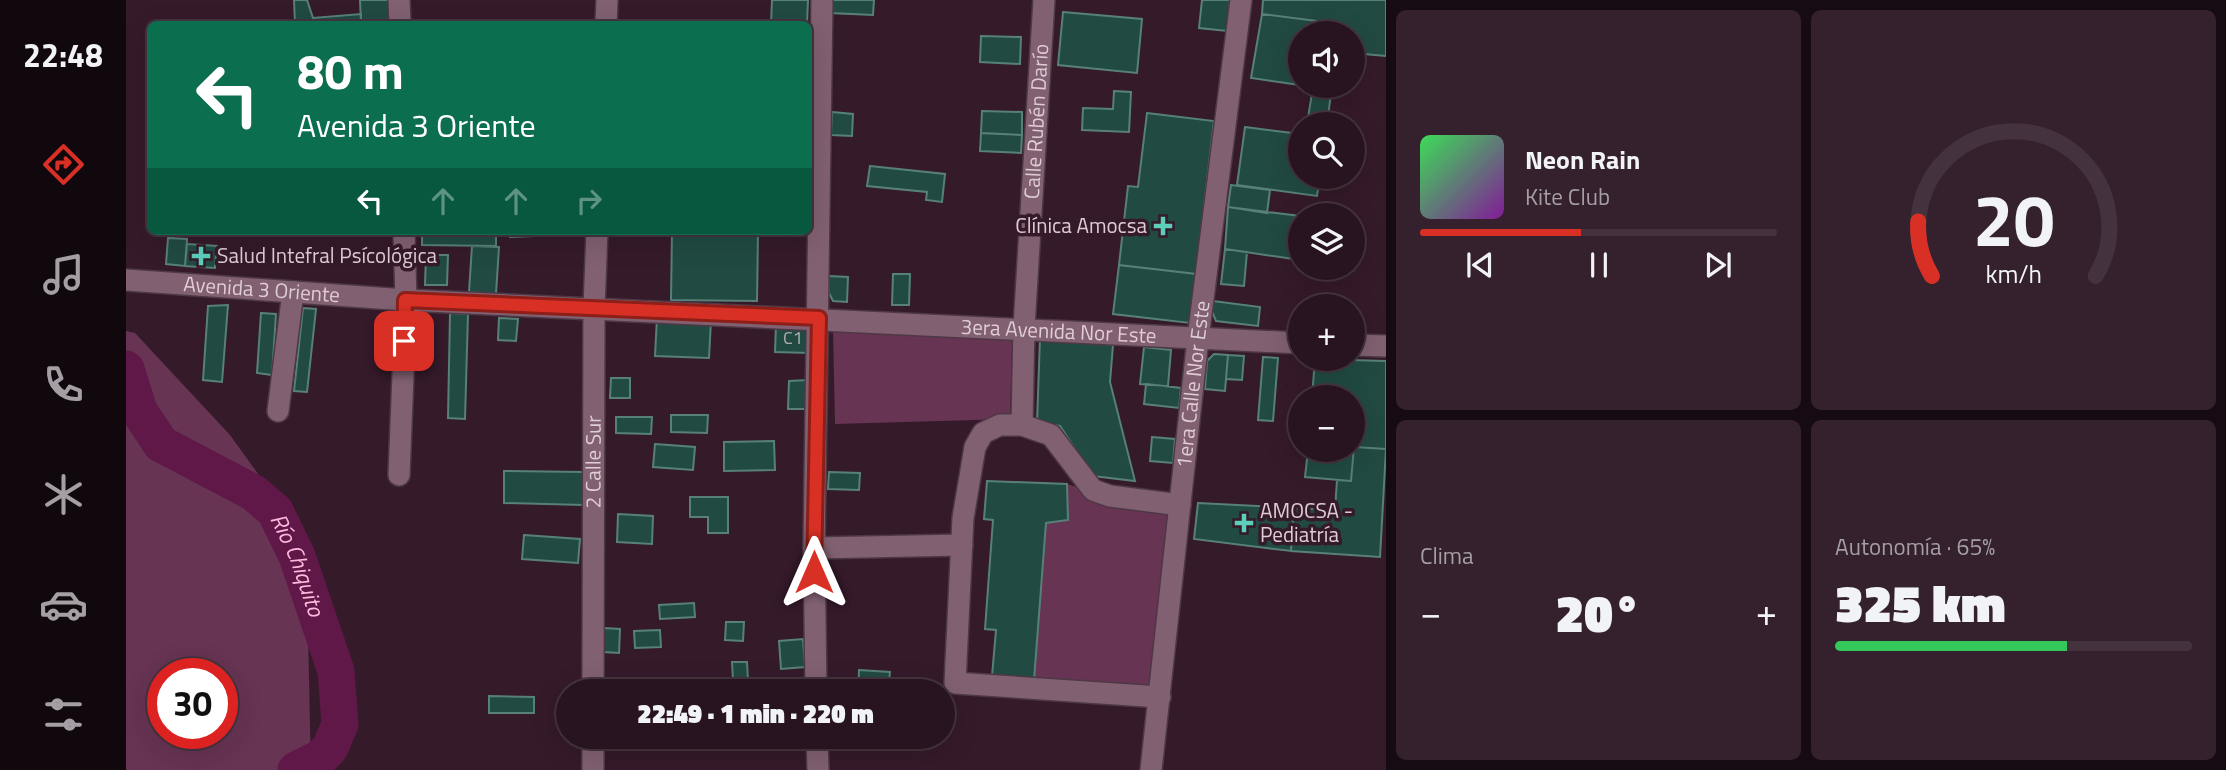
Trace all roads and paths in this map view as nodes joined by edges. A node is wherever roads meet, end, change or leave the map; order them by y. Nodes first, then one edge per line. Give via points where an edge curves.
1 (399, 0) edge
2 (607, 0) edge
3 (822, 0) edge
4 (1044, 0) edge
5 (1241, 0) edge
6 (400, 21) edge
7 (606, 21) edge
8 (404, 235) edge
9 (597, 235) edge
10 (126, 280) edge
11 (293, 292) junction
12 (405, 300) junction
13 (594, 309) junction
14 (819, 318) junction
15 (1024, 327) junction
16 (1198, 338) junction
17 (1288, 342) edge
18 (1365, 345) edge
19 (1386, 346) edge
20 (278, 411) dead end
21 (1022, 425) junction
22 (399, 475) dead end
23 (1180, 505) junction
24 (962, 545) junction
25 (814, 548) junction
26 (593, 679) edge
27 (817, 679) edge
28 (1160, 697) junction
29 (593, 749) edge
30 (817, 749) edge
31 (593, 770) edge
32 (818, 770) edge
33 (1151, 770) edge

1 - 6 street
2 - 7 street
3 - 14 street
4 - 15 street, Calle Rubén Darío
5 - 16 street, 1era Calle Nor Este
8 - 12 street
9 - 13 street, 2 Calle Sur
10 - 11 street, Avenida 3 Oriente
11 - 12 street, Avenida 3 Oriente
11 - 20 street
12 - 13 street, Avenida 3 Oriente
12 - 22 street
13 - 14 street, Avenida 3 Oriente
13 - 26 street, 2 Calle Sur
14 - 15 street, 3era Avenida Nor Este
14 - 25 street
15 - 16 street, 3era Avenida Nor Este
15 - 21 street, Calle Rubén Darío
16 - 17 street, 3era Avenida Nor Este
16 - 23 street, 1era Calle Nor Este
18 - 19 street
21 - 23 street via 1051,436 1093,490
21 - 24 street via 1000,425 983,433 975,447
23 - 28 street, 1era Calle Nor Este
24 - 25 street
24 - 28 street via 955,683
25 - 27 street
28 - 33 street, 1era Calle Nor Este
29 - 31 street
30 - 32 street

